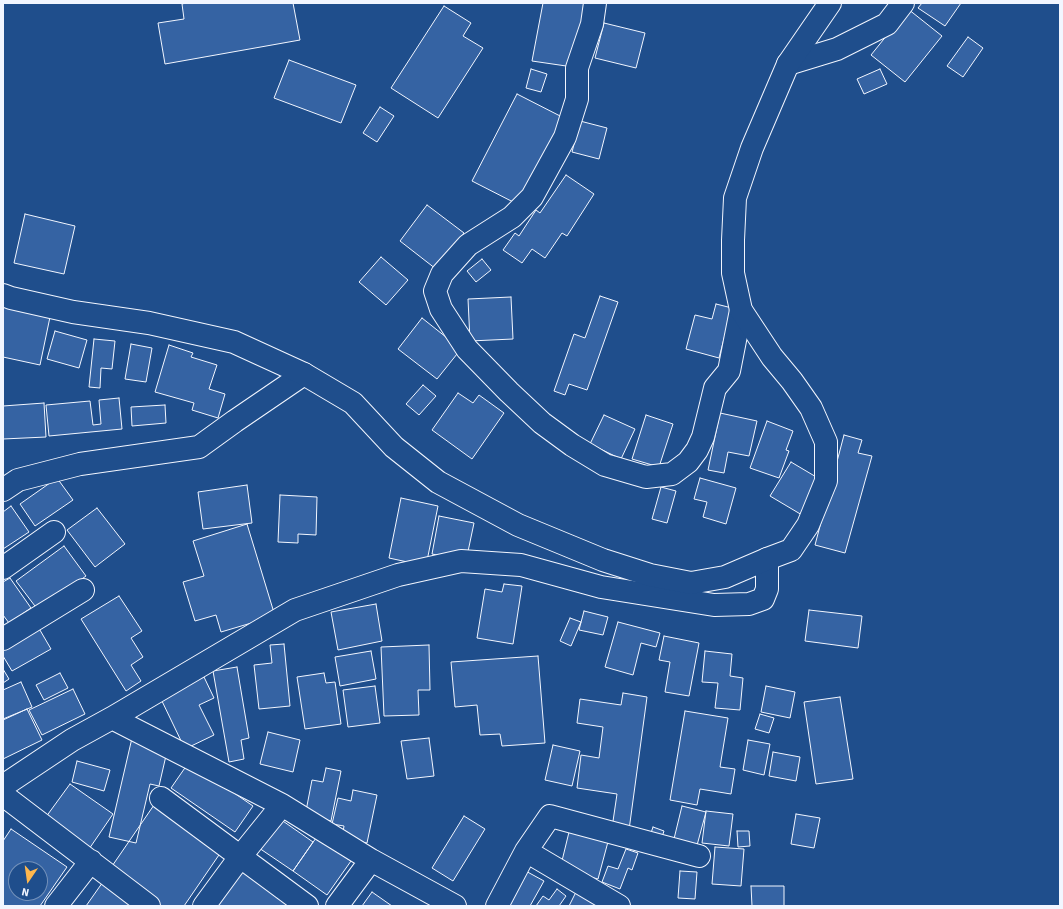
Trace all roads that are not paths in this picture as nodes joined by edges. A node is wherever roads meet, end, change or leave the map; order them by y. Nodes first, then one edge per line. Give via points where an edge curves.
1 (595, 3) edge
2 (830, 3) edge
3 (903, 3) edge
4 (788, 64) junction
5 (3, 295) edge
6 (741, 310) junction
7 (304, 374) junction
8 (3, 490) edge
9 (54, 532) dead end
10 (766, 559) junction
11 (3, 568) edge
12 (83, 590) dead end
13 (3, 639) edge
14 (112, 718) junction
15 (4, 796) edge
16 (161, 798) dead end
17 (282, 805) junction
18 (526, 851) junction
19 (699, 856) dead end
20 (240, 857) junction
21 (371, 860) junction
22 (90, 861) junction
23 (56, 906) edge
24 (149, 906) edge
25 (204, 906) edge
26 (307, 906) edge
27 (337, 906) edge
28 (455, 906) edge
29 (497, 906) edge
30 (619, 906) edge

1 - 6 street via 592,24 577,68 577,98 565,137 532,197 512,217 468,245 442,274 435,291 441,309 467,349 542,423 605,465 646,477 672,474 688,462 697,450 703,437 715,388 729,371
2 - 4 street
3 - 4 street via 887,24 837,49
4 - 6 street via 752,148 736,198 733,273
5 - 7 street via 73,312 149,324 234,342
6 - 10 street via 772,358 811,408 826,442 826,481 808,525 791,550
7 - 8 street via 234,420 199,447 80,464 18,480
7 - 10 street via 353,403 394,447 438,482 518,525 603,560 650,575 691,582 725,577
9 - 11 street
10 - 14 street via 766,589 763,599 749,604 714,605 601,587 521,565 461,561 398,574 295,610
12 - 13 street
14 - 15 street via 72,740
14 - 17 street
15 - 22 street
16 - 20 street
17 - 20 street
17 - 21 street
18 - 19 street via 550,816
18 - 29 street
18 - 30 street
20 - 25 street
20 - 26 street
21 - 27 street
21 - 28 street
22 - 23 street
22 - 24 street

